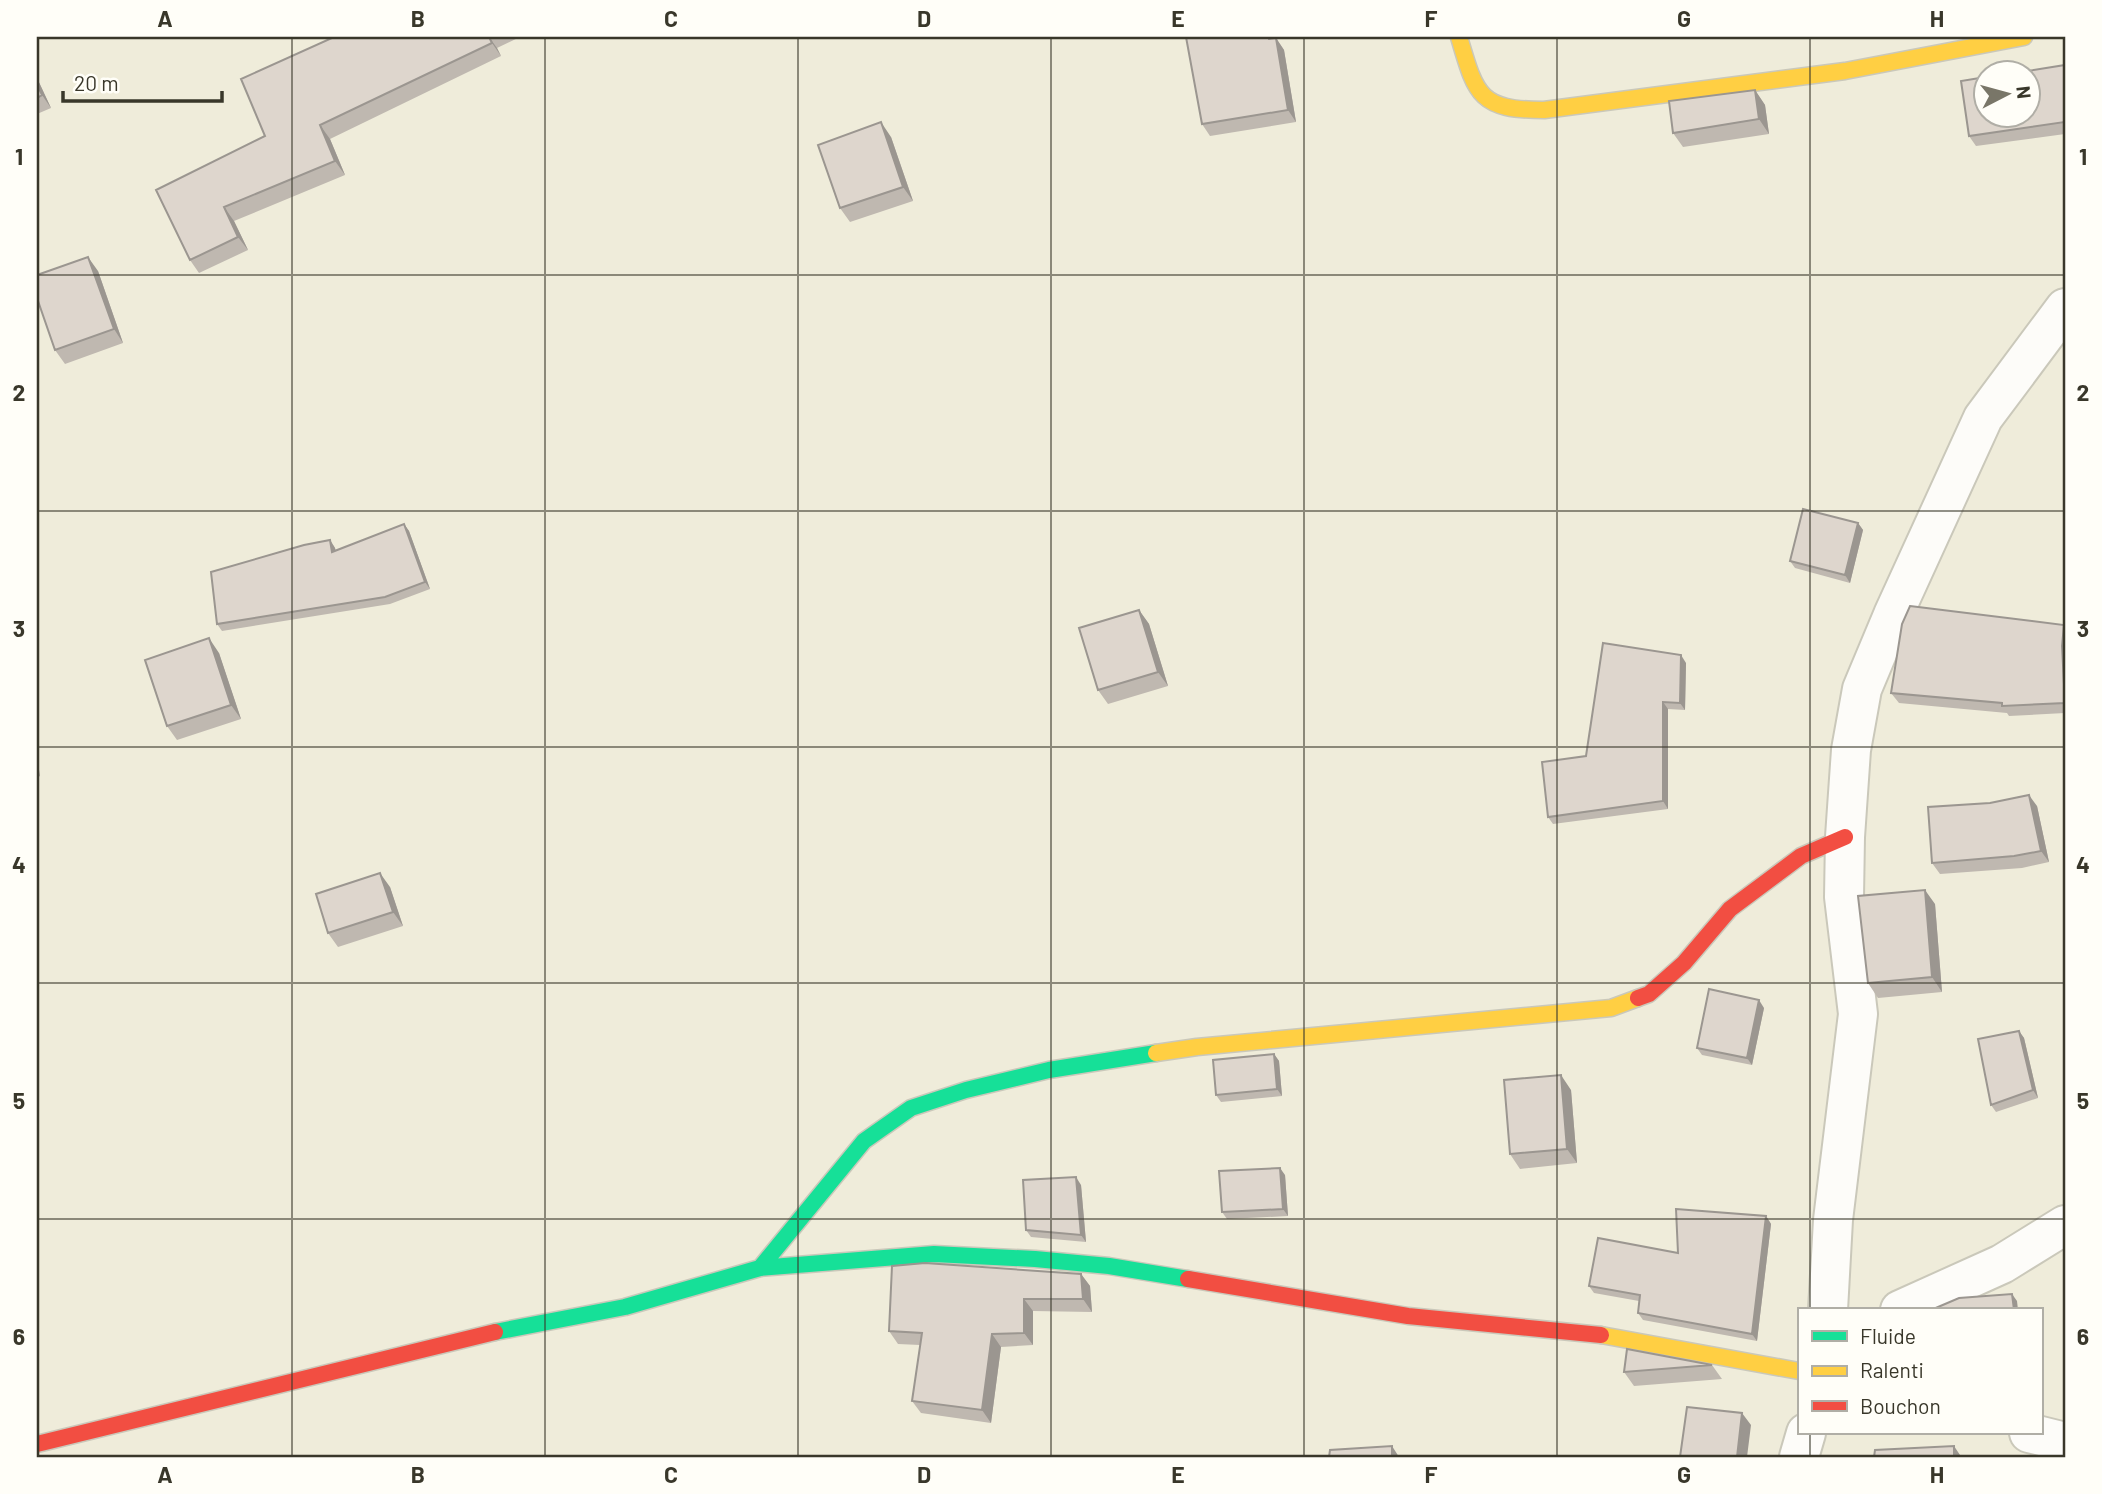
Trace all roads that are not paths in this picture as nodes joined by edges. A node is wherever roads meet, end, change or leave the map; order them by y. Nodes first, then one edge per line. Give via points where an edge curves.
1 (1460, 37) edge
2 (2024, 37) edge
3 (2065, 308) edge
4 (1845, 837) junction
5 (2065, 1226) edge
6 (760, 1268) junction
7 (1828, 1308) edge
8 (1904, 1308) edge
9 (1798, 1371) edge
10 (1806, 1434) edge
11 (2033, 1434) edge
12 (2065, 1442) edge
13 (37, 1444) edge
14 (1799, 1457) edge

1 - 2 street via 1474,86 1490,103 1514,111 1851,69
3 - 4 street via 1983,418 1862,689 1851,750
4 - 6 street via 1801,856 1730,909 1684,963 1649,994 1611,1008 1197,1047 1049,1070 911,1108 863,1141
4 - 7 street via 1844,897 1858,1014 1833,1220
5 - 8 street via 2002,1264
6 - 9 street via 934,1254 1110,1266 1408,1316 1610,1336
6 - 13 street via 625,1307 477,1336
10 - 14 street
11 - 12 street

